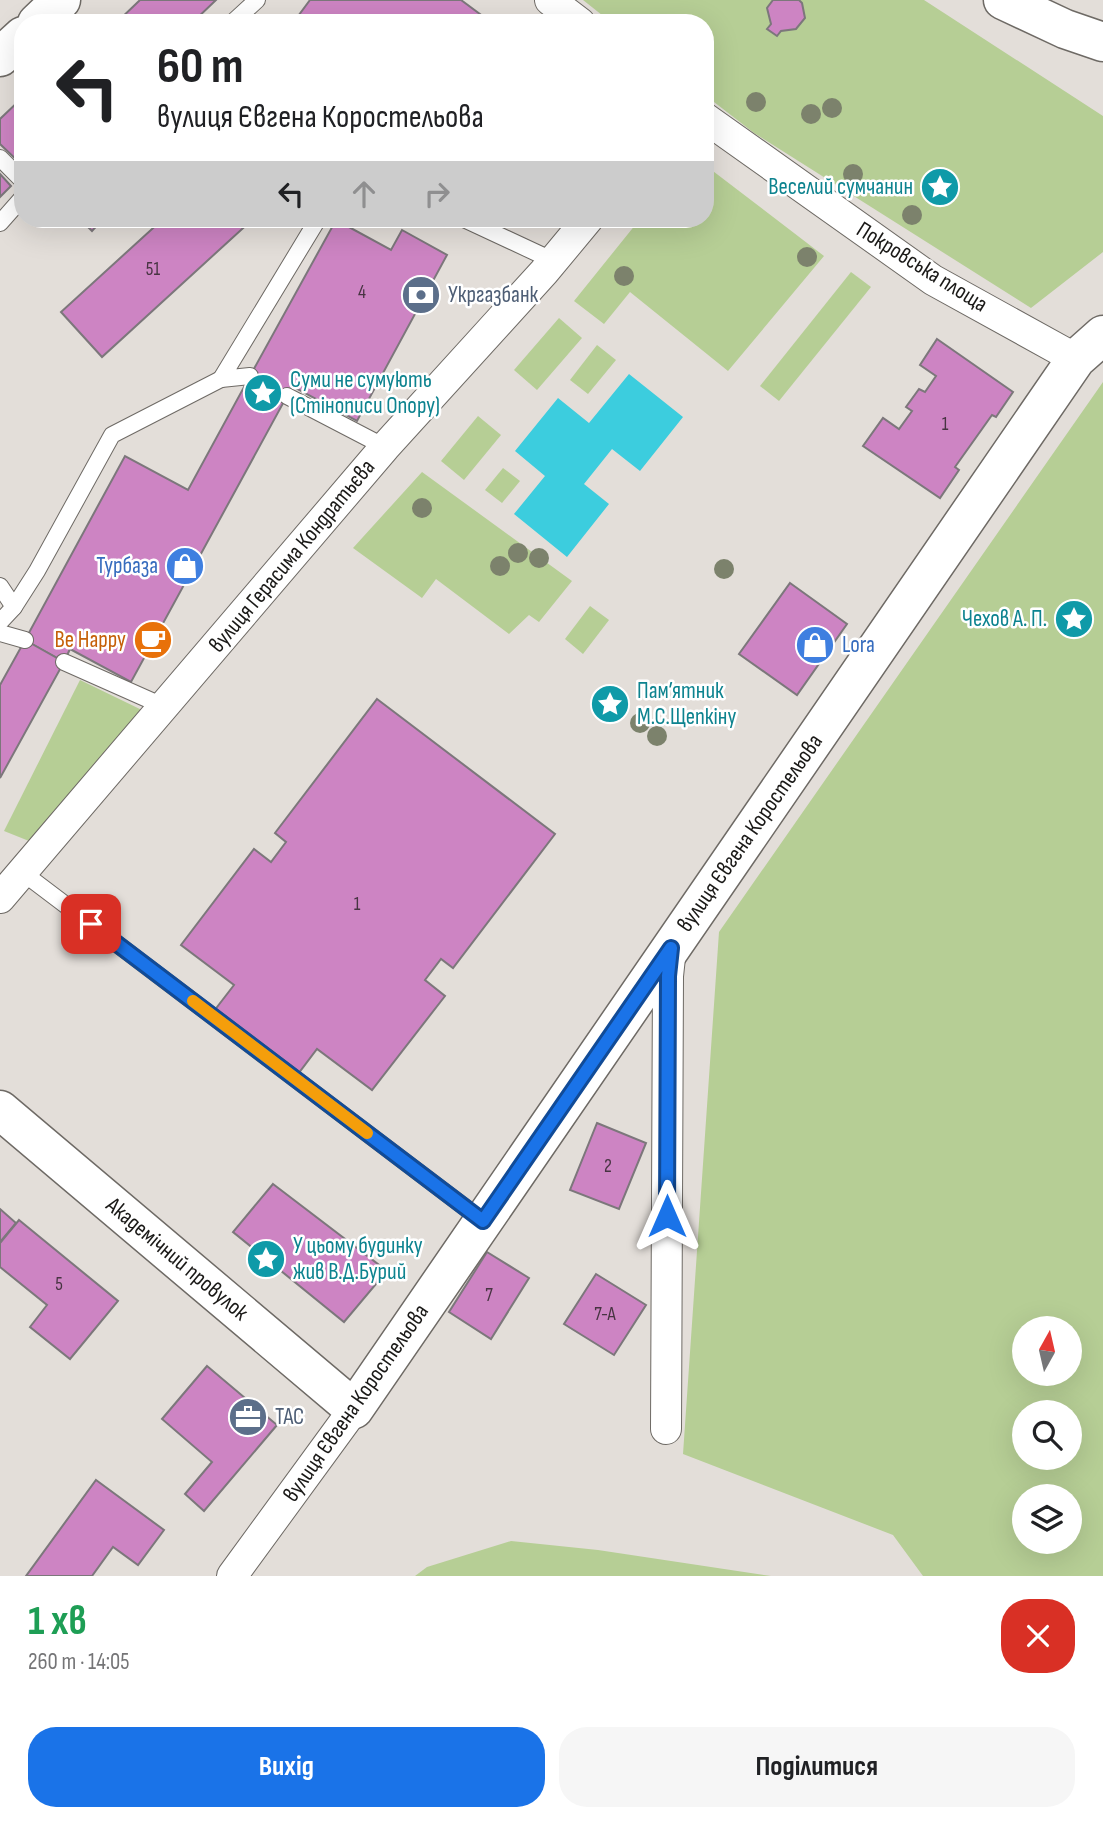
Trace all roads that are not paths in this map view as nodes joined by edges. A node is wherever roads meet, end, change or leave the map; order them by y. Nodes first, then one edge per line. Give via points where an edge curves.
1 (61, 0) edge
2 (257, 0) edge
3 (550, 0) edge
4 (1003, 0) edge
5 (46, 14) edge
6 (242, 14) edge
7 (568, 14) edge
8 (1103, 42) edge
9 (14, 44) edge
10 (0, 57) edge
11 (714, 124) edge
12 (0, 158) edge
13 (14, 172) edge
14 (14, 208) edge
15 (0, 223) edge
16 (313, 228) edge
17 (483, 228) edge
18 (581, 228) edge
19 (554, 261) junction
20 (1089, 347) edge
21 (250, 376) dead end
22 (222, 379) junction
23 (287, 396) dead end
24 (385, 447) junction
25 (0, 586) edge
26 (14, 607) junction
27 (0, 622) edge
28 (0, 632) edge
29 (25, 640) dead end
30 (64, 662) dead end
31 (163, 706) junction
32 (22, 872) junction
33 (0, 898) edge
34 (671, 948) junction
35 (0, 1110) edge
36 (483, 1221) junction
37 (354, 1409) junction
38 (666, 1429) dead end
39 (232, 1576) edge

1 - 5 street
2 - 6 lane
3 - 7 street
4 - 8 street
9 - 10 street
11 - 20 street, Покровська площа via 933,280
12 - 13 lane
14 - 15 lane
16 - 22 lane
17 - 19 lane
18 - 19 street, вулиця Герасима Кондратьєва
19 - 24 street, вулиця Герасима Кондратьєва
20 - 34 street, вулиця Євгена Коростельова
21 - 22 lane
22 - 26 lane via 112,435
23 - 24 lane
24 - 31 street, вулиця Герасима Кондратьєва
25 - 26 lane
26 - 27 lane
28 - 29 lane
30 - 31 lane
31 - 32 street, вулиця Герасима Кондратьєва
32 - 33 street, вулиця Герасима Кондратьєва
32 - 36 lane
34 - 36 street, вулиця Євгена Коростельова
34 - 38 street
35 - 37 street, Академічний провулок
36 - 37 street, вулиця Євгена Коростельова
37 - 39 street, вулиця Євгена Коростельова

